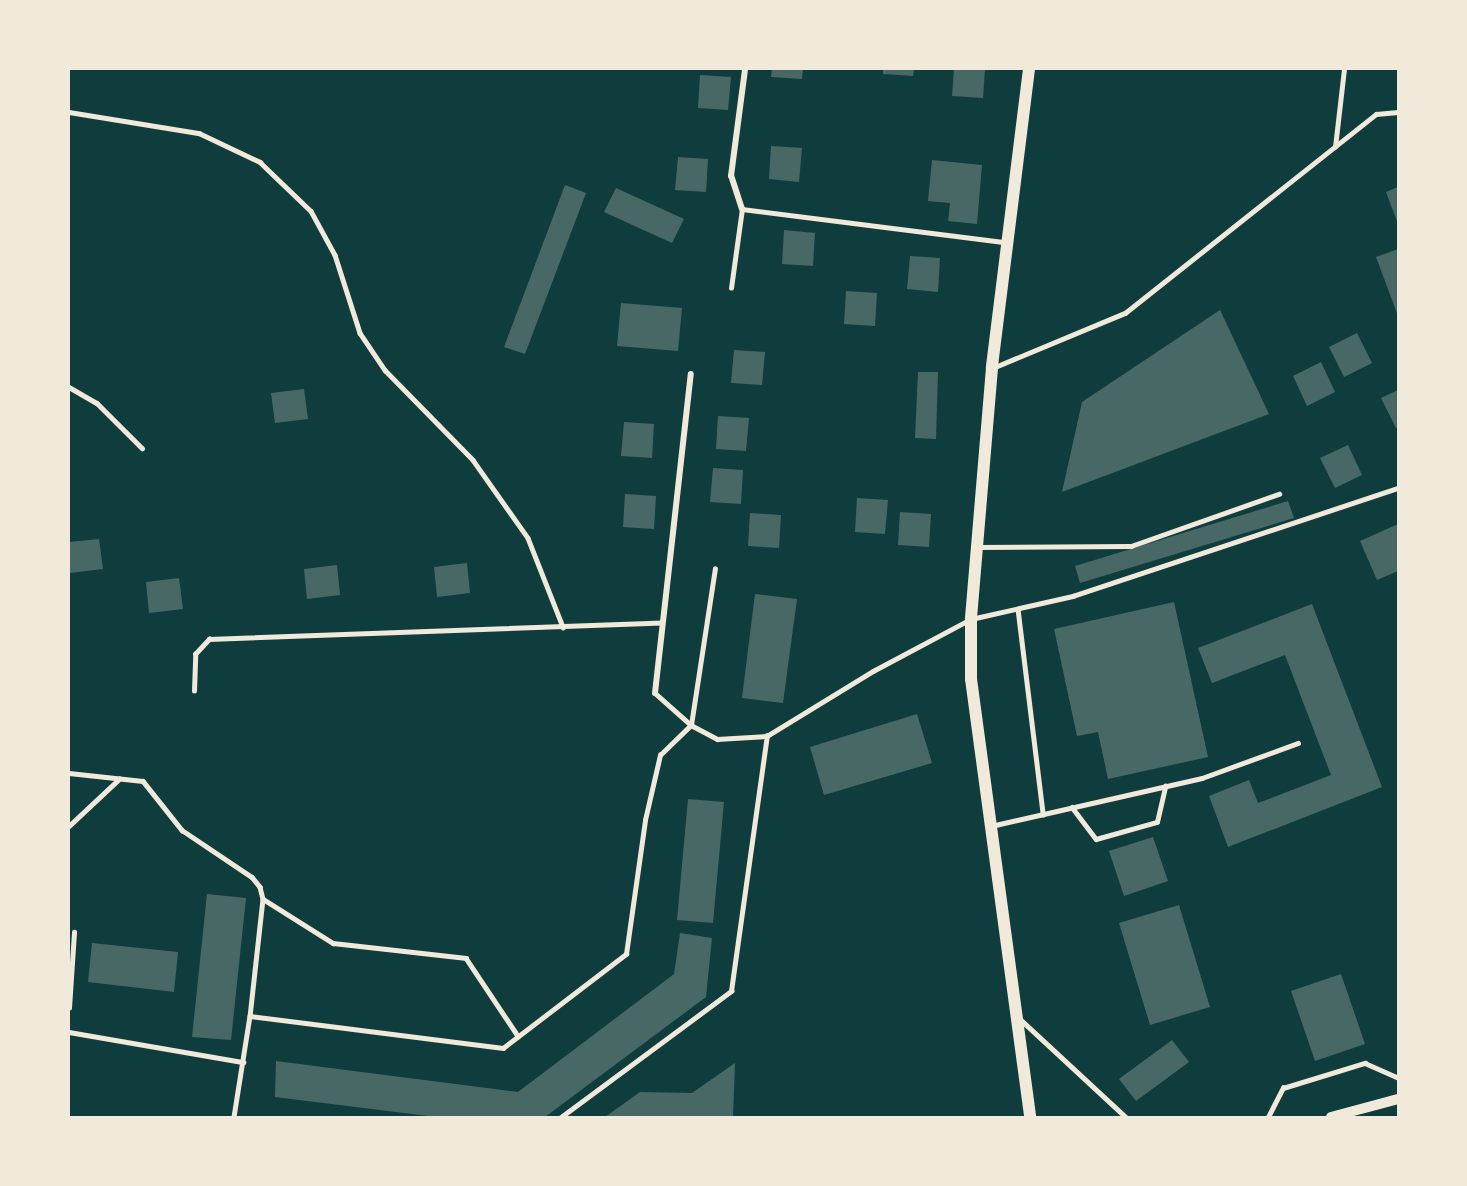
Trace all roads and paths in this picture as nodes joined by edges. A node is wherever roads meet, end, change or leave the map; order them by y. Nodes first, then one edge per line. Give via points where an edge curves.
1 (745, 69) edge
2 (1029, 69) edge
3 (1344, 69) edge
4 (69, 112) edge
5 (1398, 112) edge
6 (1335, 147) junction
7 (742, 209) junction
8 (1008, 242) junction
9 (731, 288) dead end
10 (992, 368) junction
11 (691, 374) dead end
12 (69, 387) edge
13 (142, 448) dead end
14 (1398, 488) edge
15 (1279, 494) dead end
16 (977, 547) junction
17 (715, 569) dead end
18 (1018, 609) junction
19 (971, 619) junction
20 (662, 622) junction
21 (563, 627) junction
22 (194, 691) dead end
23 (655, 693) joint
24 (691, 725) junction
25 (767, 735) junction
26 (1298, 743) dead end
27 (69, 773) edge
28 (119, 779) junction
29 (1165, 786) junction
30 (1072, 807) junction
31 (1043, 814) junction
32 (69, 826) edge
33 (991, 826) junction
34 (263, 899) junction
35 (74, 932) dead end
36 (69, 1008) edge
37 (250, 1016) junction
38 (1017, 1017) junction
39 (69, 1032) edge
40 (518, 1036) junction
41 (243, 1062) junction
42 (1398, 1078) edge
43 (1398, 1099) edge
44 (234, 1117) edge
45 (561, 1117) edge
46 (1030, 1117) edge
47 (1126, 1117) edge
48 (1268, 1117) edge
49 (1331, 1117) edge

1 - 7 street via 730,176
2 - 8 main road
3 - 6 lane
4 - 21 lane via 199,133 260,162 311,212 334,255 360,333 384,370 473,460 528,538
5 - 6 lane via 1376,114
6 - 10 lane via 1125,313
7 - 8 lane
7 - 9 lane
8 - 10 main road
10 - 16 main road
11 - 20 street
12 - 13 lane via 97,403
14 - 18 lane via 1084,593
15 - 16 lane via 1131,546
16 - 19 main road
17 - 24 lane
18 - 19 lane
18 - 31 lane
19 - 25 lane via 873,671
19 - 33 main road via 971,679
20 - 21 lane
20 - 23 street
21 - 22 lane via 210,639 195,654
23 - 24 lane
24 - 25 lane via 717,739
24 - 40 lane via 660,754 645,820 626,954
25 - 45 lane via 731,991
26 - 29 lane via 1202,778
27 - 28 lane
28 - 32 lane
28 - 34 lane via 143,781 182,830 252,877
29 - 30 lane
29 - 30 lane via 1157,822 1096,839
30 - 31 lane
31 - 33 lane
33 - 38 main road
34 - 37 lane
34 - 40 lane via 333,943 465,958
35 - 36 lane
37 - 40 lane via 503,1048
37 - 41 lane
38 - 46 main road
38 - 47 lane
39 - 41 lane
41 - 44 lane
42 - 48 lane via 1365,1063 1283,1088
43 - 49 street

